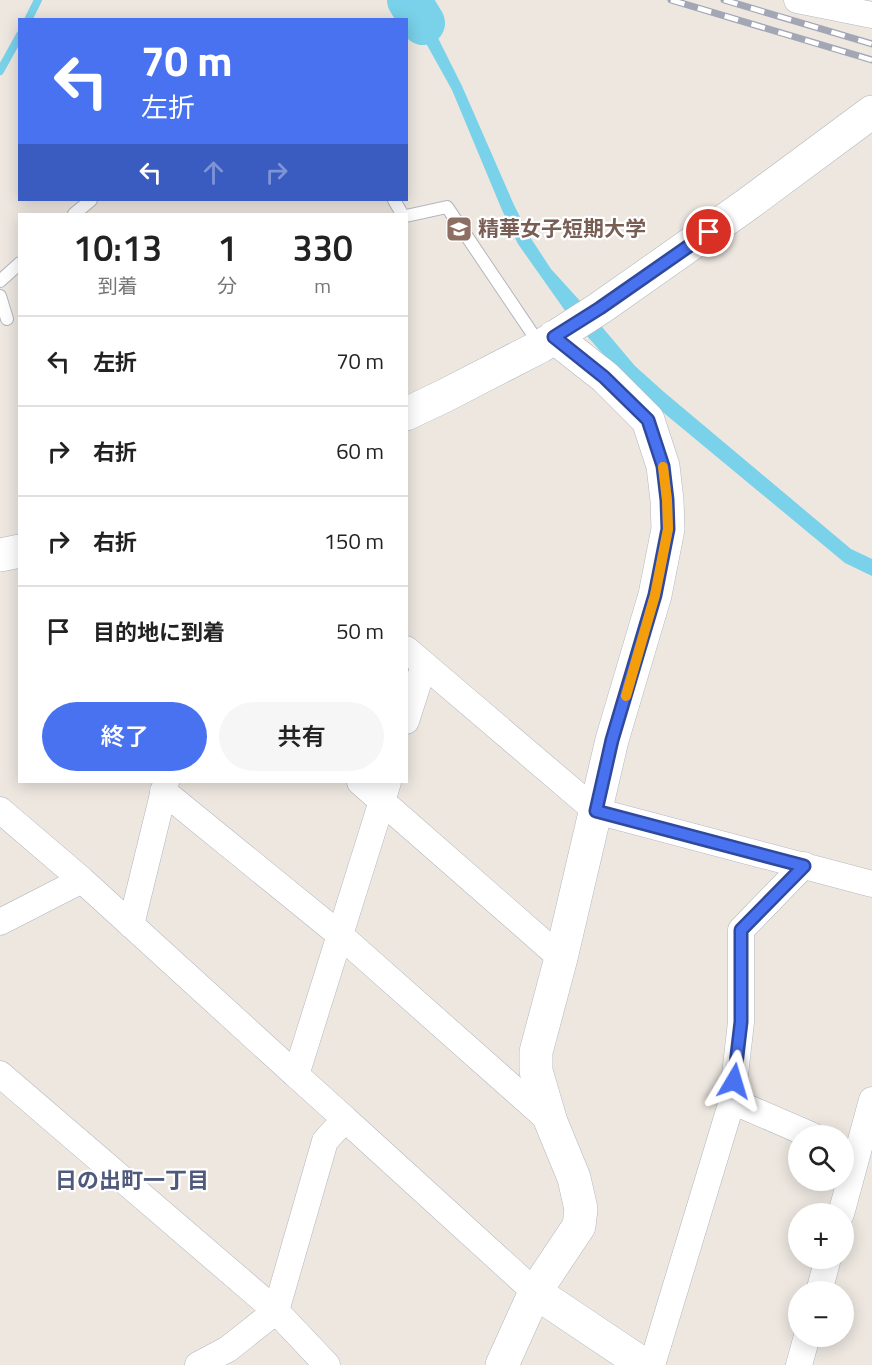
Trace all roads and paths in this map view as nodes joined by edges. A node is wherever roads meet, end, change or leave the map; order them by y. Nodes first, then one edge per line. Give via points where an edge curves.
1 (797, 0) edge
2 (872, 15) edge
3 (872, 112) edge
4 (90, 201) edge
5 (75, 213) edge
6 (408, 216) edge
7 (18, 265) edge
8 (0, 281) edge
9 (0, 296) edge
10 (7, 319) dead end
11 (547, 341) junction
12 (408, 413) edge
13 (18, 551) edge
14 (0, 555) edge
15 (415, 657) edge
16 (408, 707) edge
17 (363, 783) edge
18 (164, 786) edge
19 (385, 791) edge
20 (0, 810) edge
21 (596, 811) junction
22 (804, 866) junction
23 (82, 880) junction
24 (872, 884) edge
25 (0, 922) edge
26 (131, 925) junction
27 (340, 934) junction
28 (561, 958) junction
29 (0, 1074) edge
30 (296, 1075) junction
31 (872, 1100) edge
32 (732, 1101) junction
33 (345, 1119) junction
34 (551, 1122) junction
35 (788, 1125) edge
36 (854, 1143) edge
37 (535, 1292) junction
38 (276, 1311) junction
39 (804, 1347) edge
40 (198, 1365) edge
41 (327, 1365) edge
42 (502, 1365) edge
43 (644, 1365) edge
44 (652, 1365) edge
45 (799, 1365) edge

1 - 2 street
3 - 11 street via 745,206
4 - 5 lane
6 - 11 lane via 447,207
7 - 8 lane
9 - 10 lane
11 - 12 street
11 - 21 street via 604,377 648,420 663,466 667,500 668,529 655,595 612,740
13 - 14 street
15 - 16 street
15 - 21 street
17 - 19 street
18 - 26 street
18 - 27 street
19 - 27 street
19 - 28 street
20 - 23 street
21 - 22 street
21 - 28 street
22 - 24 street
22 - 32 street via 741,930 741,1022
23 - 25 street
23 - 26 street
26 - 30 street
27 - 30 street
27 - 34 street
28 - 34 street via 536,1052 536,1071
29 - 38 street
30 - 33 street
31 - 36 street
32 - 35 street
32 - 44 street
33 - 37 street
33 - 38 street via 325,1141
34 - 37 street via 574,1178 581,1209 579,1226
37 - 42 street
37 - 43 street
38 - 40 street via 228,1349
38 - 41 street
39 - 45 street

